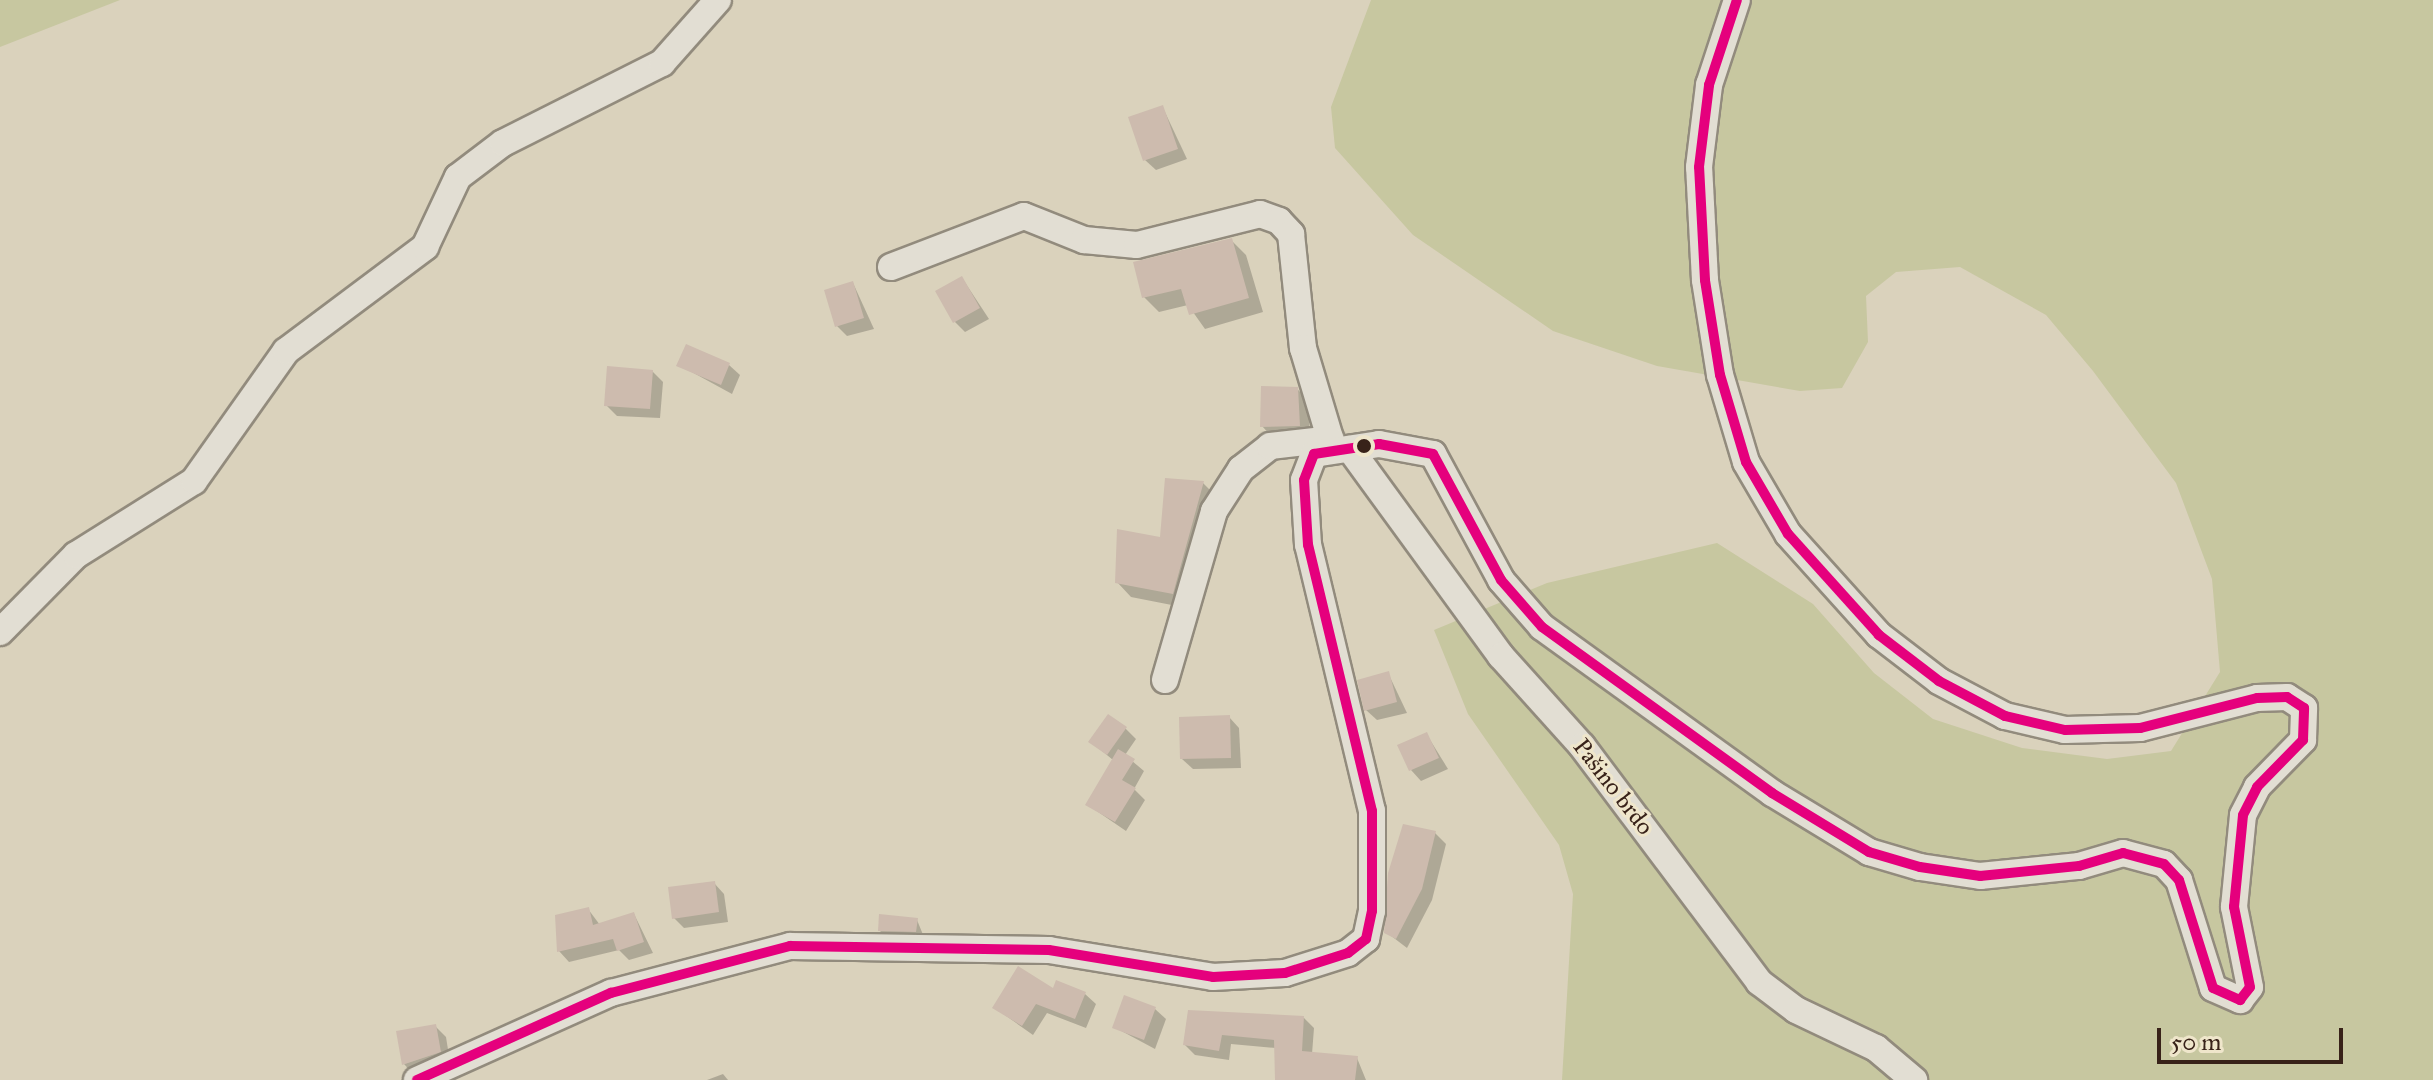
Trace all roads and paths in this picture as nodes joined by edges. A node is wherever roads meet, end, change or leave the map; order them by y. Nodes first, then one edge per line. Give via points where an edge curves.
1 (718, 0) edge
2 (1737, 0) edge
3 (891, 267) dead end
4 (1338, 445) junction
5 (0, 632) edge
6 (1165, 680) dead end
7 (417, 1080) edge
8 (1914, 1080) edge

1 - 5 street via 662,63 503,143 458,177 425,247 286,351 194,481 76,555
2 - 4 street via 1709,85 1699,167 1705,280 1720,375 1746,462 1788,534 1879,635 1939,681 2005,716 2065,730 2140,728 2257,698 2287,697 2304,708 2303,740 2257,787 2240,829 2234,907 2250,987 2240,1000 2213,988 2179,880 2164,864 2123,853 2079,866 1980,876 1869,852 1772,793 1542,627 1501,580 1433,454 1379,444
3 - 4 street, Pašino brdo via 1024,216 1084,240 1137,245 1260,214 1279,221 1291,234 1303,348
4 - 6 street via 1270,446 1241,469 1214,511
4 - 7 street via 1314,454 1304,502 1373,825 1372,911 1366,939 1348,953 1285,973 1213,977 1049,950 790,946 611,993
4 - 8 street, Pašino brdo via 1501,656 1582,746 1759,982 1796,1010 1876,1048

